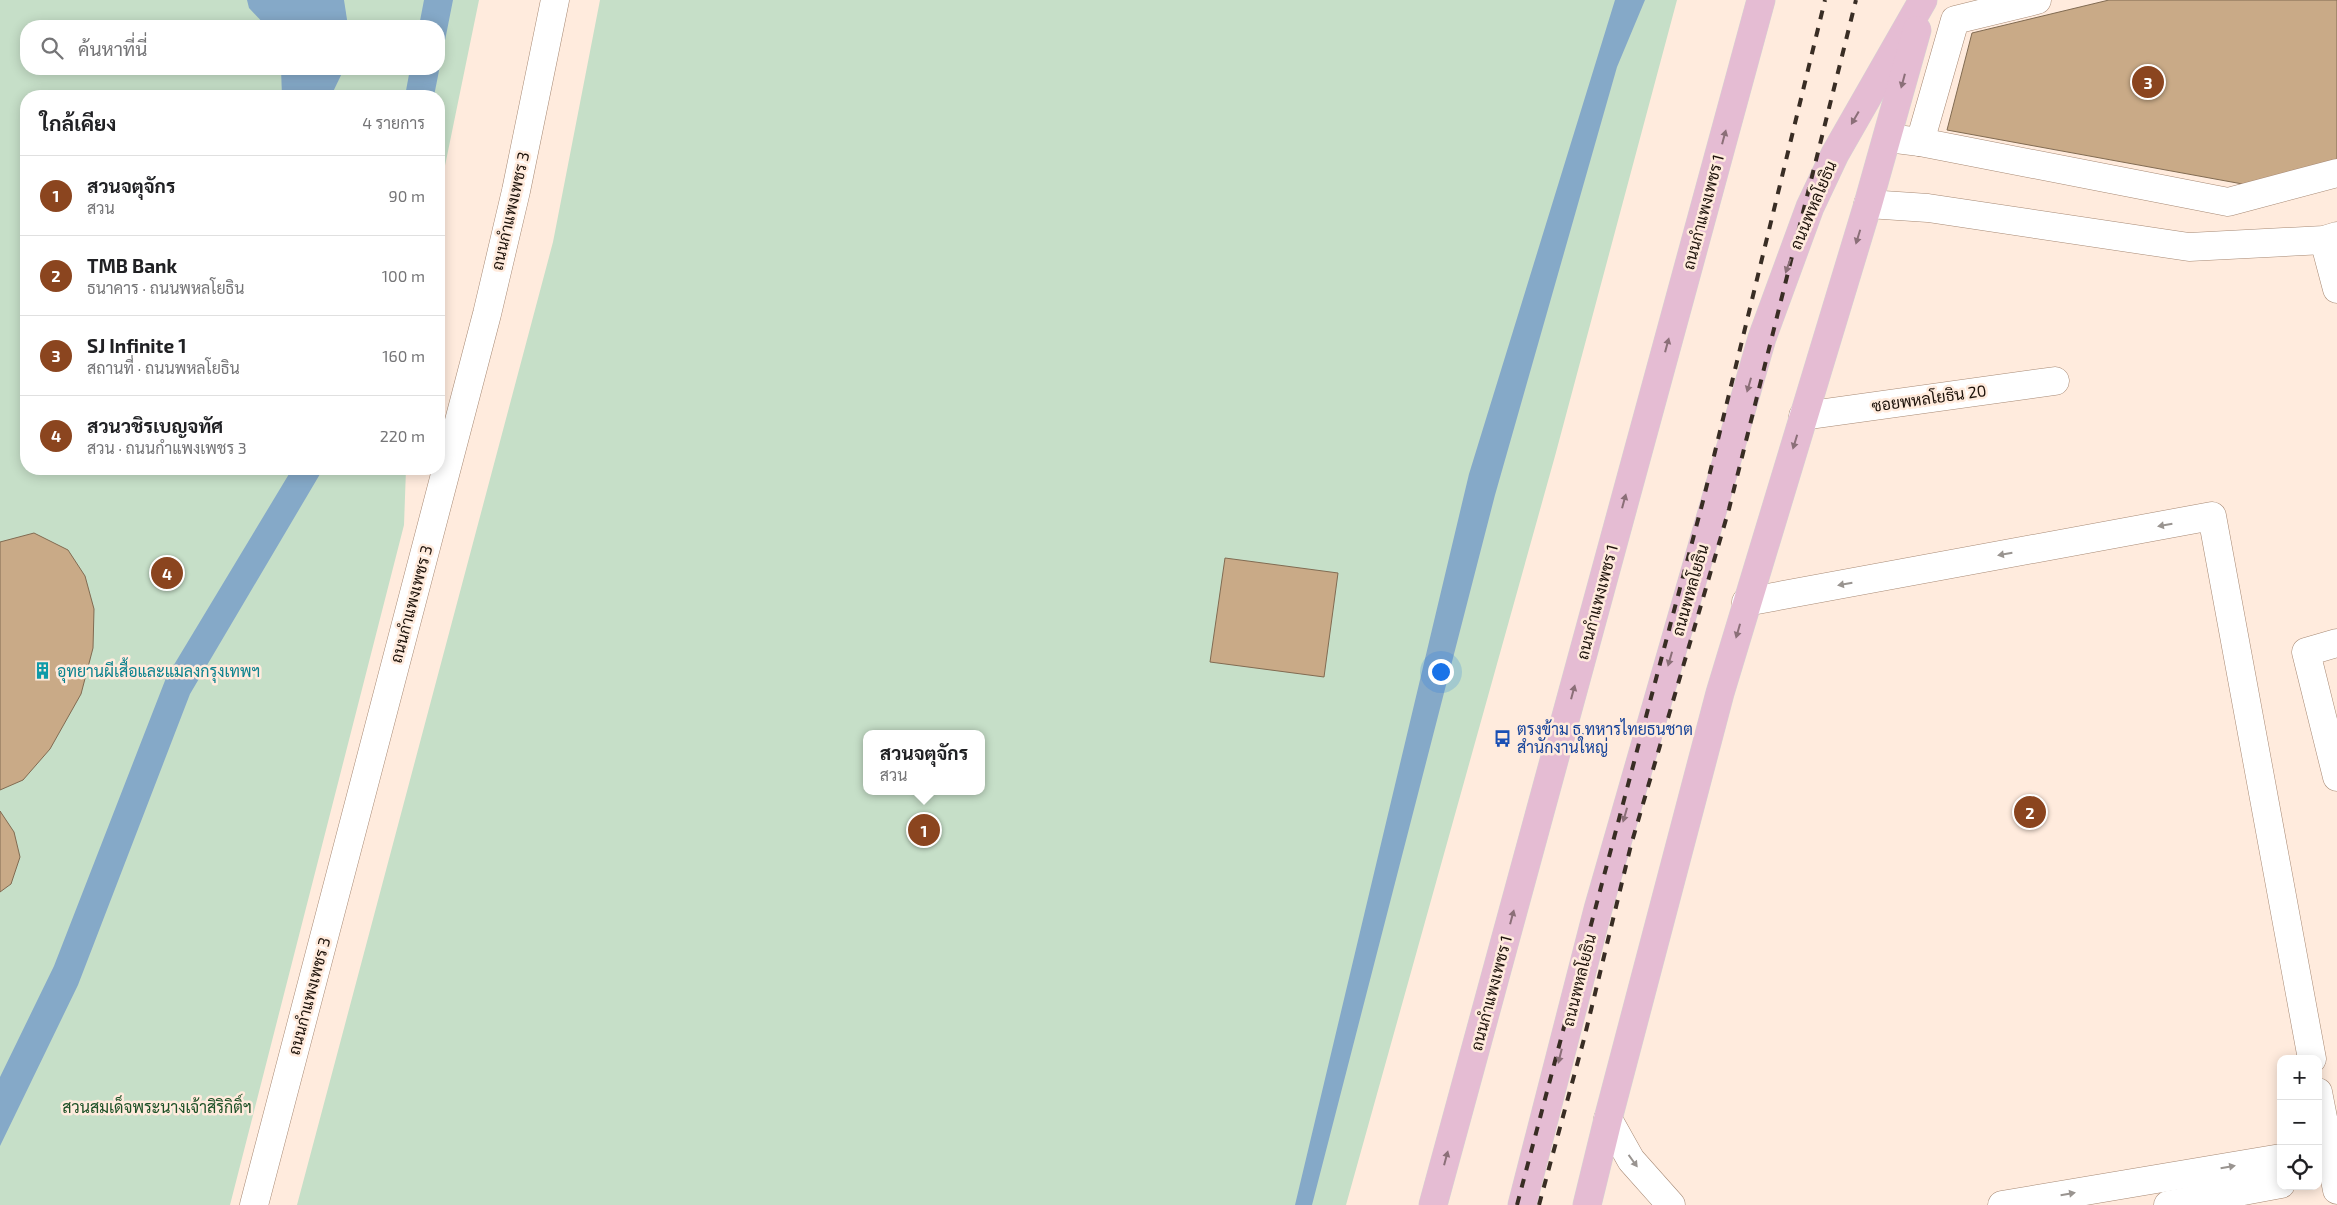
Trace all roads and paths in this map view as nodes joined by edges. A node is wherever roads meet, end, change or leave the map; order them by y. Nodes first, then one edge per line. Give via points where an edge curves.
1 (555, 0) edge
2 (1761, 0) edge
3 (1924, 0) edge
4 (2038, 0) edge
5 (1888, 138) junction
6 (1920, 142) junction
7 (2337, 173) edge
8 (1868, 204) junction
9 (2330, 238) edge
10 (2337, 290) edge
11 (2055, 381) dead end
12 (1803, 416) junction
13 (445, 475) edge
14 (445, 475) edge
15 (1746, 602) junction
16 (2337, 643) edge
17 (2337, 777) edge
18 (2311, 1055) edge
19 (2319, 1100) edge
20 (1608, 1119) junction
21 (2277, 1159) edge
22 (2327, 1169) edge
23 (2277, 1185) edge
24 (254, 1205) edge
25 (1433, 1205) edge
26 (1522, 1205) edge
27 (1587, 1205) edge
28 (1671, 1205) edge
29 (2002, 1205) edge
30 (2168, 1205) edge

1 - 14 street, ถนนกำแพงเพชร 3 via 516,191
25 -> 2 main road, ถนนกำแพงเพชร 1
3 -> 5 main road, ถนนพหลโยธิน
3 -> 26 main road, ถนนพหลโยธิน via 1834,154 1810,207 1762,338 1598,909
4 - 6 street via 1955,20
5 - 6 street
5 - 8 main road, ถนนพหลโยธิน
6 - 7 street via 2228,202
8 - 9 street via 1928,208 2190,247
8 -> 12 main road, ถนนพหลโยธิน
9 - 10 street
11 - 12 street, ซอยพหลโยธิน 20
12 -> 15 main road, ถนนพหลโยธิน
13 - 24 street, ถนนกำแพงเพชร 3
18 -> 15 street via 2212,516
15 -> 20 main road, ถนนพหลโยธิน
16 - 17 street via 2306,652
19 - 22 street
20 - 27 main road, ถนนพหลโยธิน
20 -> 28 street via 1631,1160
29 -> 21 street
23 - 30 street

